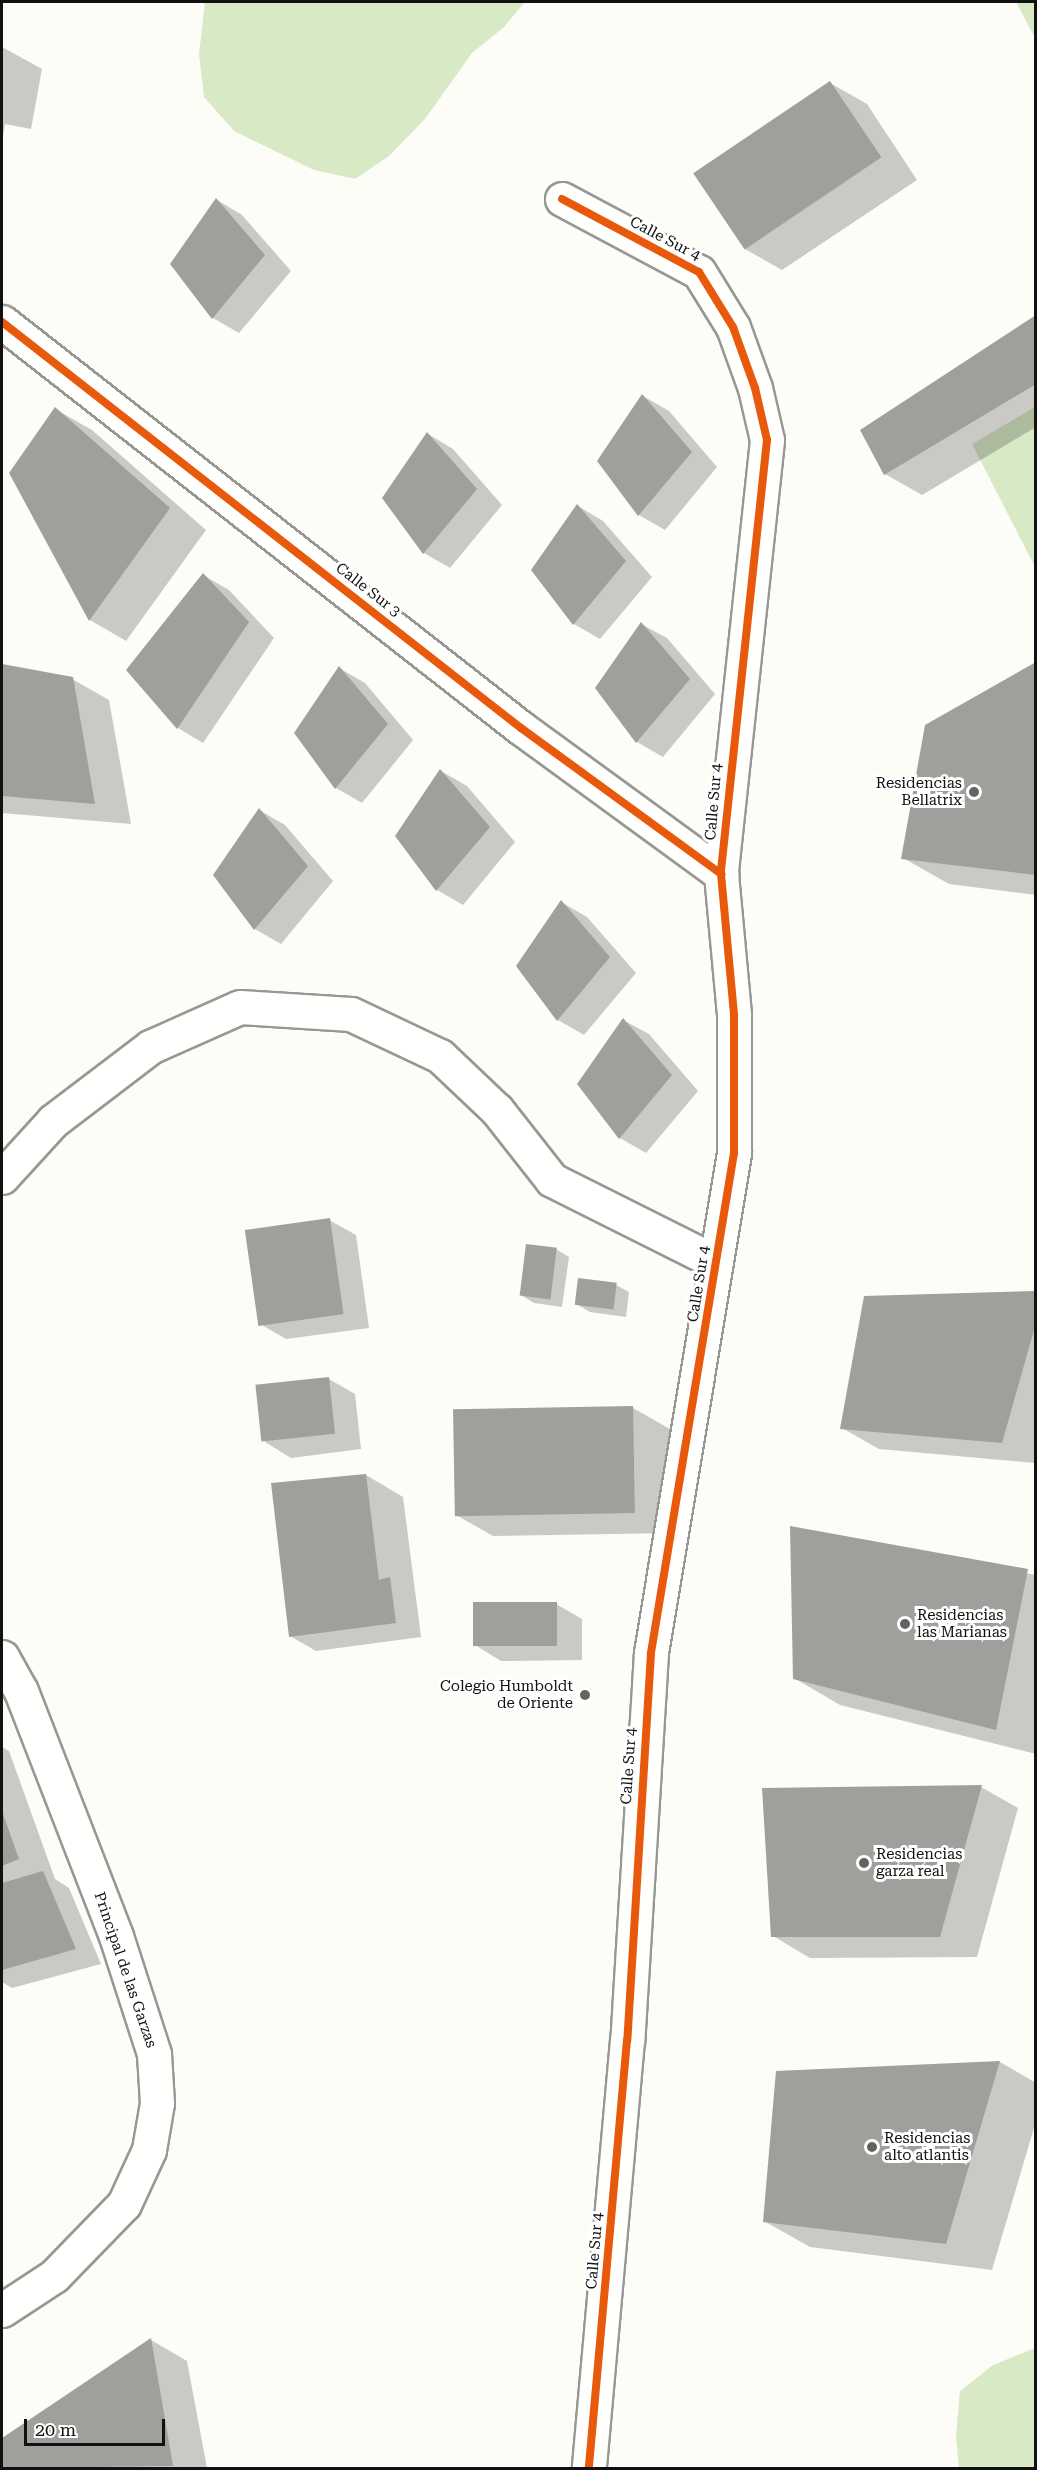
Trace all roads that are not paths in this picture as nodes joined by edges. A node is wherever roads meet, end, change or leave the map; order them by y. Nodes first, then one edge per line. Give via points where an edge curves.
1 (562, 199) dead end
2 (2, 322) edge
3 (721, 874) junction
4 (2, 1177) edge
5 (716, 1262) junction
6 (2, 1657) edge
7 (2, 2310) edge
8 (589, 2469) edge

1 - 3 street, Calle Sur 4 via 699,272 733,327 755,387 767,440
2 - 3 street, Calle Sur 3 via 521,728
3 - 5 street, Calle Sur 4 via 734,1015 734,1153
4 - 5 street via 53,1121 150,1047 240,1007 351,1014 440,1056 497,1110 552,1180
5 - 8 street, Calle Sur 4 via 651,1653 627,2040
6 - 7 street, Principal de las Garzas via 21,1691 116,1936 154,2054 157,2103 149,2150 124,2204 54,2276

